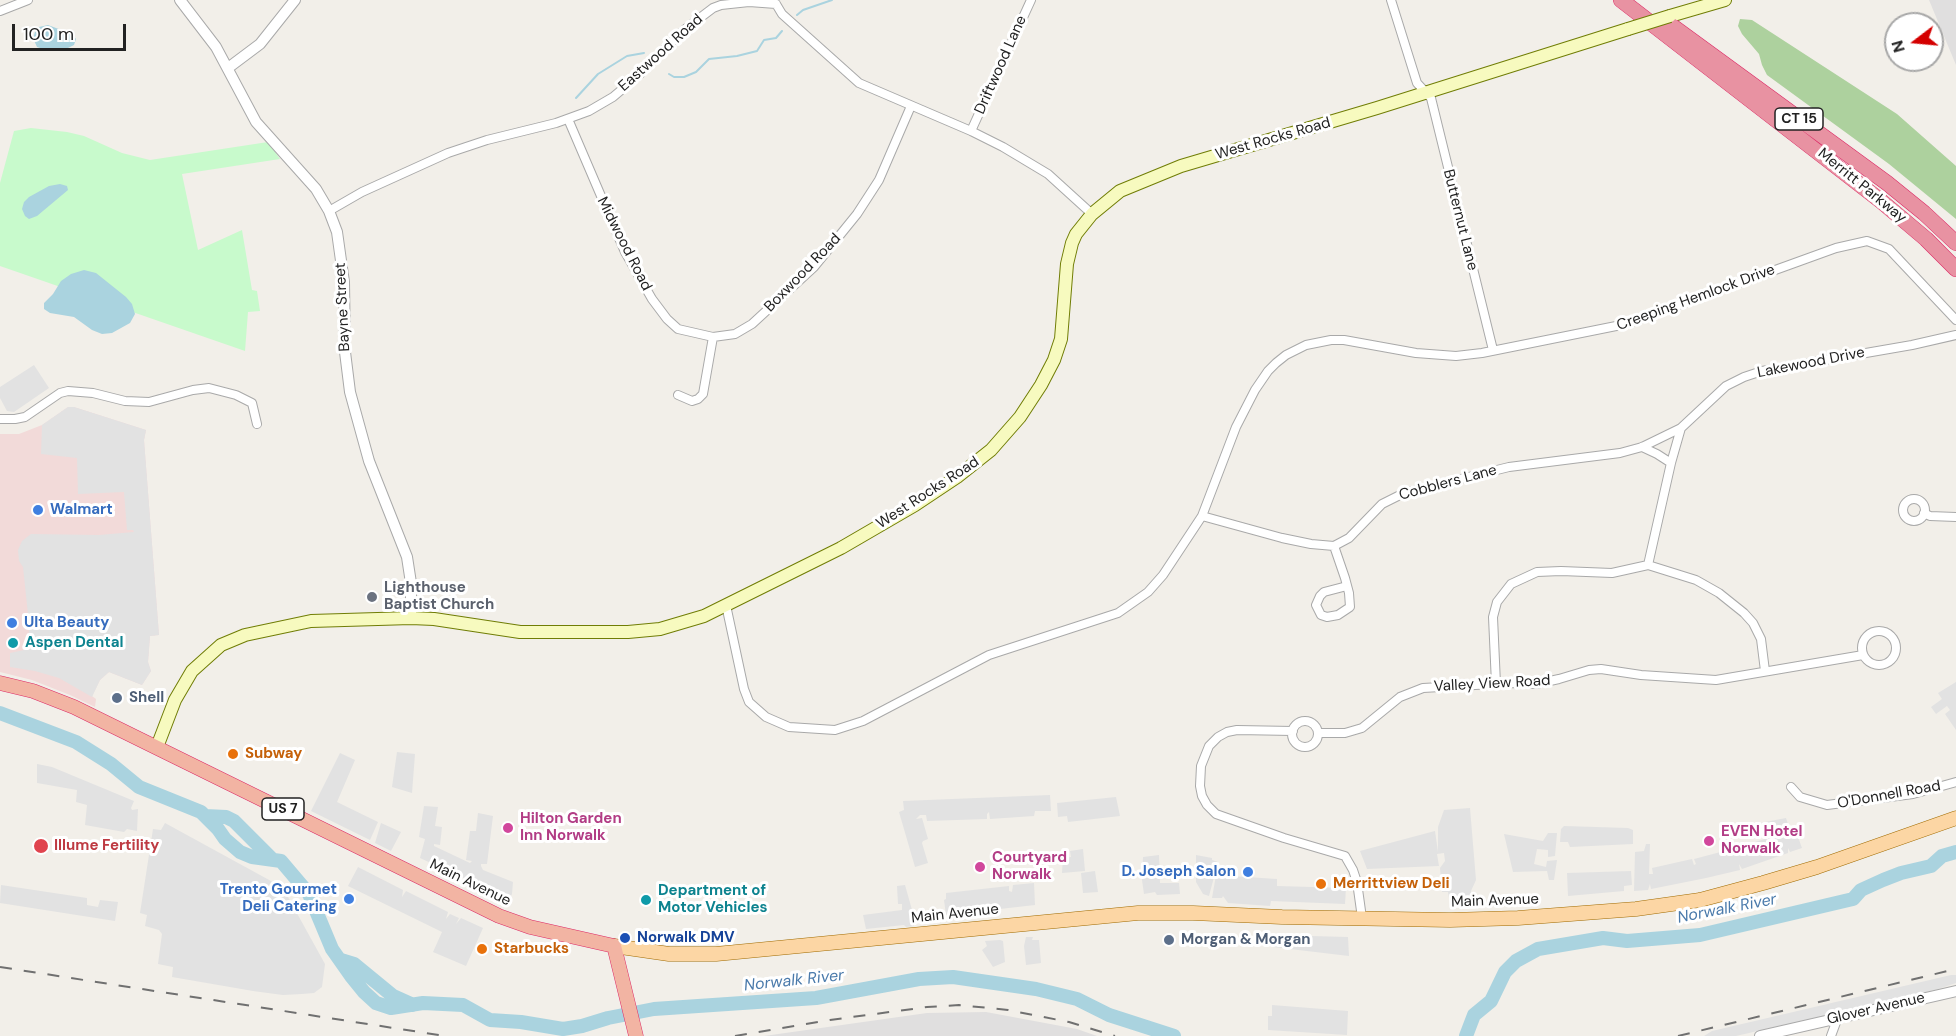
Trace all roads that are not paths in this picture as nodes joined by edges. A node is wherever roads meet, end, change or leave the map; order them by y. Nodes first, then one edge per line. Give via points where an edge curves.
1 (28, 0) edge
2 (180, 0) edge
3 (295, 0) edge
4 (1031, 0) edge
5 (1390, 0) edge
6 (1621, 0) edge
7 (1637, 0) edge
8 (1725, 0) edge
9 (777, 2) edge
10 (0, 11) edge
11 (228, 68) junction
12 (1424, 92) junction
13 (911, 106) junction
14 (568, 119) junction
15 (971, 131) junction
16 (329, 211) junction
17 (1092, 214) junction
18 (1956, 243) edge
19 (1956, 269) edge
20 (1956, 320) edge
21 (1956, 334) edge
22 (713, 337) junction
23 (1493, 350) junction
24 (678, 395) dead end
25 (0, 419) edge
26 (257, 424) dead end
27 (1681, 428) junction
28 (1641, 447) junction
29 (1671, 463) junction
30 (1924, 513) dead end
31 (1202, 516) junction
32 (1956, 517) edge
33 (1334, 546) junction
34 (1648, 565) junction
35 (1347, 586) junction
36 (726, 605) junction
37 (411, 618) junction
38 (1863, 655) junction
39 (1765, 670) junction
40 (0, 683) edge
41 (1496, 684) junction
42 (1293, 731) junction
43 (1318, 735) junction
44 (157, 747) junction
45 (1956, 782) edge
46 (1791, 787) dead end
47 (1956, 819) edge
48 (1362, 918) junction
49 (614, 946) junction
50 (1956, 991) edge
51 (1838, 1017) junction
52 (636, 1036) edge
53 (1760, 1036) edge
54 (1831, 1036) edge

1 - 10 street
2 - 11 street, Bayne Street
3 - 11 street via 260,44
4 - 15 street, Driftwood Lane
5 - 12 street
6 - 19 highway, Merritt Parkway / CT 15 via 1873,194
7 - 18 highway, Merritt Parkway / CT 15 via 1887,183
8 - 12 main road, West Rocks Road, bridge
9 - 13 street, Eastwood Road via 782,14 859,83
9 - 14 street, Eastwood Road via 714,8 684,30 613,97
11 - 16 street, Bayne Street via 256,122 316,189
12 - 17 main road, West Rocks Road via 1154,176 1120,191
12 - 23 street, Butternut Lane via 1431,98
13 - 15 street, Eastwood Road
13 - 22 street, Boxwood Road via 879,180 828,250 752,324 735,334
14 - 16 street, Eastwood Road via 448,153
14 - 22 street, Midwood Road via 625,252 652,299 678,329
15 - 17 street, Eastwood Road via 1048,174
16 - 37 street, Bayne Street via 337,232 344,282 350,392 369,460 407,557
17 - 36 main road, West Rocks Road via 1076,234 1070,252 1061,339 1054,360 1020,417 992,450 915,505 842,548
20 - 23 street, Creeping Hemlock Drive via 1889,249 1867,240 1626,324
21 - 27 street, Lakewood Drive via 1744,377 1726,386
22 - 24 street via 703,393 692,401
23 - 31 street, Creeping Hemlock Drive via 1439,355 1331,340 1306,345 1286,355 1268,371 1245,407
25 - 26 street via 25,417 60,393 93,393 149,402 209,388 252,403
27 - 28 street, Cobblers Lane
27 - 29 street
28 - 29 street
28 - 33 street, Cobblers Lane via 1509,467 1404,494 1382,504 1349,538
29 - 34 street
30 - 32 street
31 - 33 street via 1282,538
31 - 36 street, Creeping Hemlock Drive via 1163,575 1126,609 989,655 864,721 835,730 789,727 765,717 749,702
33 - 35 street
34 - 39 street via 1696,580 1744,613 1761,639
34 - 41 street via 1612,573 1537,572 1511,584 1497,602 1493,617
35 - 35 street via 1351,601 1346,611 1321,615 1316,605 1320,596
36 - 37 main road, West Rocks Road via 675,626 628,632 520,632
37 - 44 main road, West Rocks Road via 311,621 229,641 192,671 175,700
38 - 38 street via 1871,664 1885,664 1894,656 1895,642 1886,632 1873,632 1863,640
38 - 39 street, Valley View Road
39 - 41 street, Valley View Road via 1700,680 1600,669 1536,684
40 - 44 highway, Main Avenue / US 7 via 56,700
41 - 43 street, Valley View Road via 1423,688 1400,697 1362,728
42 - 43 street, Valley View Road via 1305,721 1314,724
42 - 43 street, Valley View Road via 1293,739 1302,747 1310,746
42 - 48 street, Valley View Road via 1237,730 1218,737 1209,746 1201,766 1202,796 1216,814 1345,856 1357,882
44 - 49 highway, Main Avenue / US 7 via 499,916
45 - 46 street, O'Donnell Road via 1913,794 1827,805 1800,796
47 - 48 main road, Main Avenue via 1800,872 1686,902 1518,918
48 - 49 main road, Main Avenue via 1138,913 716,954 669,954
49 - 52 highway
50 - 51 street, Glover Avenue
51 - 53 street, Glover Avenue
51 - 54 street

